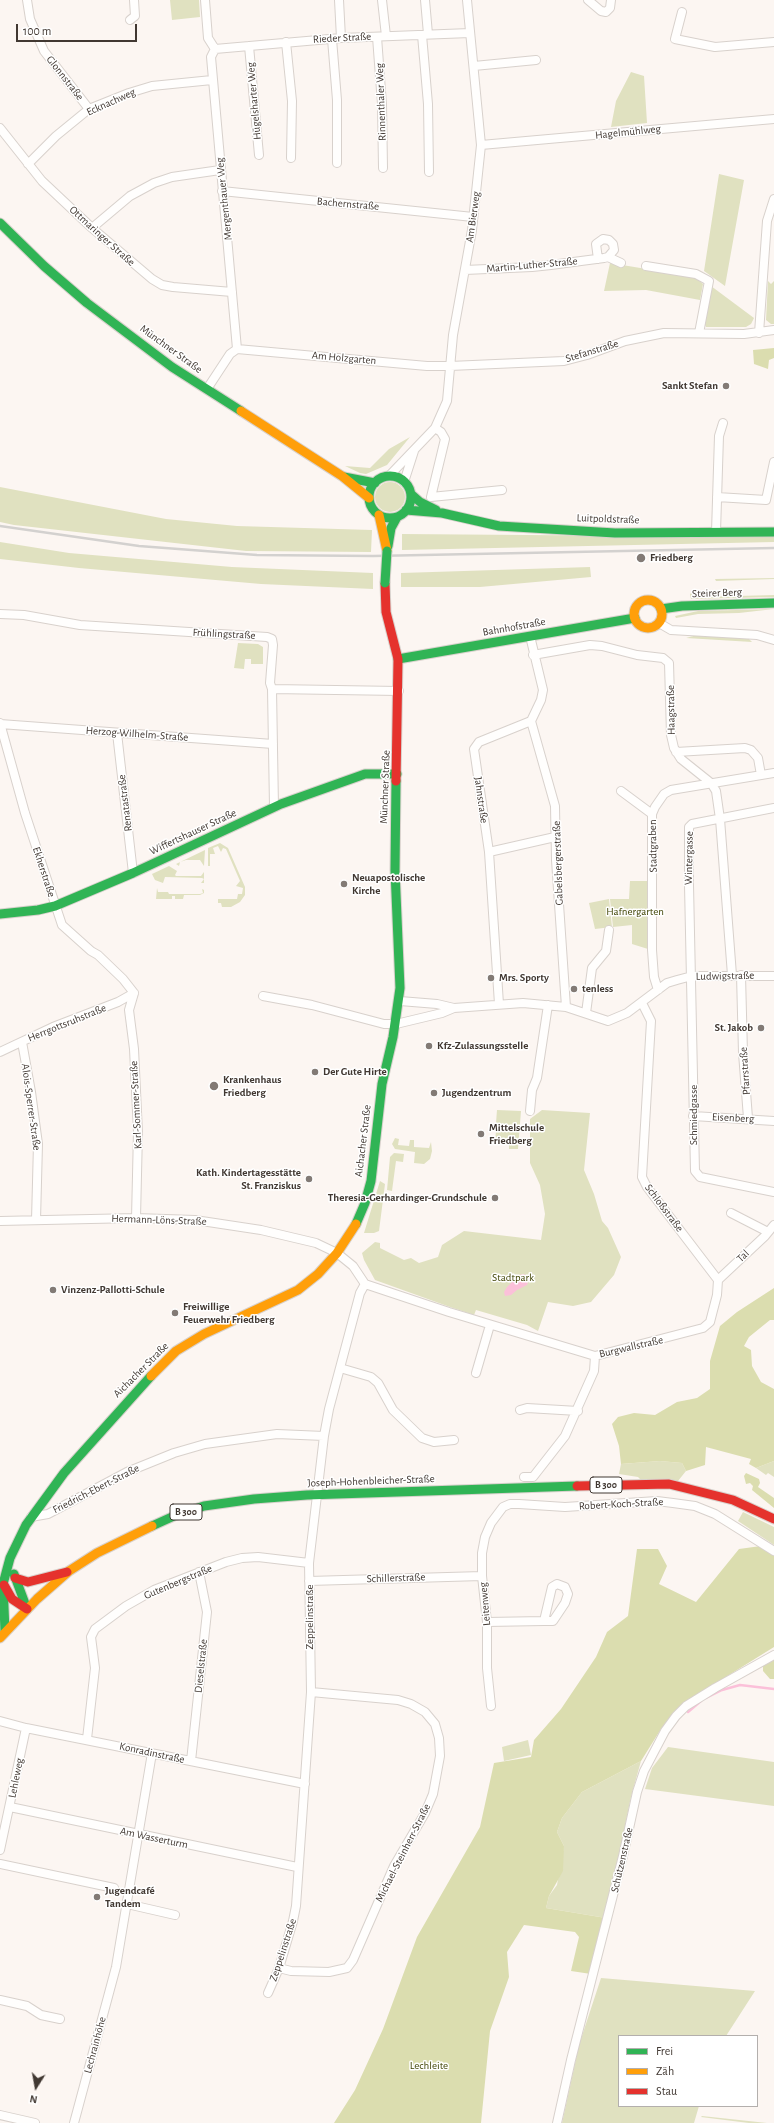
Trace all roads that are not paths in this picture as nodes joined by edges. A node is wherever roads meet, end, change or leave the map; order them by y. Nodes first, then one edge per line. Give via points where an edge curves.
1 (27, 0) edge
2 (134, 0) edge
3 (205, 0) edge
4 (338, 0) edge
5 (382, 0) edge
6 (425, 0) edge
7 (467, 0) edge
8 (588, 0) edge
9 (611, 0) edge
10 (682, 12) dead end
11 (130, 20) dead end
12 (470, 33) junction
13 (425, 34) junction
14 (377, 36) junction
15 (386, 36) junction
16 (341, 38) junction
17 (332, 39) junction
18 (286, 42) junction
19 (774, 42) edge
20 (249, 46) junction
21 (215, 49) junction
22 (536, 60) dead end
23 (474, 66) junction
24 (212, 80) junction
25 (89, 109) junction
26 (774, 119) edge
27 (0, 128) edge
28 (481, 144) junction
29 (259, 156) dead end
30 (291, 158) dead end
31 (337, 163) dead end
32 (28, 164) junction
33 (383, 168) dead end
34 (220, 170) junction
35 (428, 172) dead end
36 (222, 191) junction
37 (774, 198) edge
38 (474, 217) junction
39 (0, 223) edge
40 (92, 228) junction
41 (608, 257) junction
42 (598, 259) junction
43 (621, 263) dead end
44 (646, 266) dead end
45 (465, 270) junction
46 (232, 292) junction
47 (774, 330) edge
48 (699, 332) junction
49 (759, 333) junction
50 (237, 349) junction
51 (450, 366) junction
52 (207, 389) junction
53 (723, 424) dead end
54 (435, 428) junction
55 (416, 447) junction
56 (774, 462) edge
57 (342, 476) junction
58 (389, 476) junction
59 (404, 482) junction
60 (375, 483) junction
61 (502, 490) dead end
62 (410, 494) junction
63 (717, 497) junction
64 (369, 498) junction
65 (770, 499) edge
66 (406, 510) junction
67 (442, 513) junction
68 (379, 515) junction
69 (397, 517) junction
70 (716, 532) junction
71 (774, 532) edge
72 (386, 536) junction
73 (774, 603) edge
74 (661, 609) junction
75 (0, 614) edge
76 (635, 618) junction
77 (658, 623) junction
78 (530, 636) junction
79 (774, 640) edge
80 (533, 655) junction
81 (398, 659) junction
82 (272, 689) junction
83 (399, 691) junction
84 (531, 721) junction
85 (0, 724) edge
86 (117, 733) junction
87 (273, 744) junction
88 (676, 752) junction
89 (774, 773) edge
90 (397, 774) junction
91 (761, 775) junction
92 (711, 783) junction
93 (621, 791) dead end
94 (274, 807) junction
95 (774, 808) edge
96 (652, 814) junction
97 (720, 819) junction
98 (555, 837) junction
99 (489, 852) junction
100 (133, 874) junction
101 (55, 906) junction
102 (0, 914) edge
103 (609, 930) dead end
104 (736, 975) junction
105 (692, 976) junction
106 (774, 976) edge
107 (658, 990) junction
108 (134, 993) junction
109 (263, 996) dead end
110 (400, 1001) junction
111 (642, 1003) junction
112 (499, 1004) junction
113 (548, 1005) junction
114 (566, 1007) junction
115 (454, 1008) junction
116 (586, 1013) junction
117 (396, 1024) junction
118 (22, 1042) junction
119 (0, 1052) edge
120 (530, 1111) dead end
121 (693, 1116) junction
122 (748, 1118) junction
123 (774, 1121) edge
124 (774, 1192) edge
125 (731, 1213) dead end
126 (136, 1218) junction
127 (36, 1220) junction
128 (0, 1221) edge
129 (774, 1225) edge
130 (768, 1232) junction
131 (337, 1253) junction
132 (718, 1280) junction
133 (365, 1284) junction
134 (490, 1325) junction
135 (595, 1356) junction
136 (340, 1368) junction
137 (476, 1373) dead end
138 (520, 1410) dead end
139 (578, 1411) junction
140 (324, 1436) junction
141 (454, 1440) dead end
142 (524, 1477) dead end
143 (316, 1495) junction
144 (504, 1507) joint
145 (31, 1518) junction
146 (774, 1519) edge
147 (774, 1551) edge
148 (10, 1558) junction
149 (309, 1564) junction
150 (69, 1571) junction
151 (199, 1572) junction
152 (482, 1576) junction
153 (15, 1578) junction
154 (309, 1581) junction
155 (2, 1584) edge
156 (27, 1609) junction
157 (544, 1621) dead end
158 (487, 1622) junction
159 (3, 1635) edge
160 (774, 1655) edge
161 (311, 1692) junction
162 (491, 1706) dead end
163 (0, 1720) edge
164 (26, 1728) junction
165 (87, 1739) junction
166 (152, 1753) junction
167 (191, 1761) junction
168 (305, 1784) junction
169 (10, 1807) junction
170 (139, 1835) junction
171 (0, 1850) edge
172 (0, 1864) edge
173 (298, 1867) junction
174 (114, 1888) dead end
175 (127, 1904) junction
176 (175, 1915) dead end
177 (279, 1968) junction
178 (268, 1993) dead end
179 (0, 2000) edge
180 (60, 2019) dead end
181 (0, 2115) edge
182 (36, 2123) edge
183 (74, 2123) edge
184 (557, 2123) edge

1 - 25 street, Glonnstraße via 30,19 44,51
2 - 11 street via 135,16
3 - 21 street via 208,38
4 - 16 street
5 - 15 street
6 - 13 street
7 - 12 street, Am Bierweg
8 - 9 street via 606,12 610,8
10 - 19 street via 675,39 715,47
12 - 13 street, Rieder Straße
12 - 23 street, Am Bierweg
13 - 15 street, Rieder Straße
13 - 35 street
14 - 15 street, Rieder Straße
14 - 16 street, Rieder Straße
14 - 33 street, Rinnenthaler Weg
16 - 17 street, Rieder Straße
17 - 18 street, Rieder Straße
17 - 31 street via 337,100
18 - 20 street, Rieder Straße
18 - 30 street via 292,101
20 - 21 street, Rieder Straße
20 - 29 street, Hügelsharter Weg
21 - 24 street, Mergenthauer Weg via 211,57
22 - 23 street
23 - 28 street, Am Bierweg
24 - 25 street, Ecknachweg via 152,86
24 - 34 street, Mergenthauer Weg
25 - 32 street, Ecknachweg via 56,136
26 - 28 street, Hagelmühlweg
27 - 32 street, Ottmaringer Straße
28 - 38 street, Am Bierweg
32 - 40 street, Ottmaringer Straße via 42,181
34 - 36 street, Mergenthauer Weg
34 - 40 street via 172,177 154,183 130,196
36 - 38 street, Bachernstraße
36 - 46 street, Mergenthauer Weg
37 - 49 street via 767,221
38 - 45 street, Am Bierweg
39 - 52 main road, Münchner Straße via 44,266 88,303 172,367
40 - 46 street, Ottmaringer Straße via 152,280 162,285
41 - 42 street, Martin-Luther-Straße
41 - 42 street via 613,253 614,247 611,242 603,240 596,244
41 - 43 street
42 - 45 street, Martin-Luther-Straße via 532,267
44 - 48 street via 696,274 709,281
45 - 51 street, Am Bierweg
46 - 50 street, Mergenthauer Weg
47 - 49 street, Stefanstraße
48 - 49 street, Stefanstraße
48 - 51 street, Stefanstraße via 664,333 641,337 564,361
50 - 51 street, Am Holzgarten
50 - 52 street via 230,354
51 - 54 street via 447,401
52 - 57 main road, Münchner Straße
53 - 63 street via 719,436
54 - 55 street
54 - 61 street via 441,432 444,439 431,497
55 - 58 street
55 - 59 street
56 - 65 street
57 - 60 main road, Münchner Straße
57 - 64 main road, Münchner Straße
58 - 59 main road
58 - 60 main road
59 - 62 main road
60 - 64 main road
62 - 66 main road via 410,503
62 - 67 main road, Luitpoldstraße
63 - 65 street
63 - 70 street
64 - 68 main road via 371,506
66 - 67 main road, Luitpoldstraße
66 - 69 main road
67 - 70 main road, Luitpoldstraße via 499,526 615,533
68 - 69 main road
68 - 72 main road, Münchner Straße
69 - 72 main road, Münchner Straße
70 - 71 main road, Luitpoldstraße
72 - 81 main road, Münchner Straße, bridge via 386,612
73 - 74 main road, Steirer Berg
74 - 76 main road via 654,601 643,601 635,608
74 - 77 main road via 662,615
75 - 82 street, Frühlingstraße via 24,615 80,625 267,637 272,639
76 - 77 main road via 646,627
76 - 78 main road, Bahnhofstraße
77 - 79 street via 671,630 757,635
78 - 80 street
78 - 81 main road, Bahnhofstraße
80 - 84 street via 543,690
80 - 88 street, Haagstraße via 590,645 667,659 670,673 671,735
81 - 83 main road, Münchner Straße
82 - 83 street
82 - 87 street
83 - 90 main road, Münchner Straße
84 - 98 street, Gabelsbergerstraße via 555,806
84 - 99 street, Jahnstraße via 479,742 474,749
85 - 86 street, Herzog-Wilhelm-Straße
85 - 101 street, Ekherstraße
86 - 87 street, Herzog-Wilhelm-Straße
86 - 100 street, Renatastraße
87 - 94 street
88 - 91 street via 745,748 751,750 758,758
88 - 92 street, Haagstraße via 686,764
89 - 91 street, Stadtgraben
90 - 94 main road, Wiffertshauser Straße via 365,774
90 - 110 main road, Münchner Straße via 395,870
91 - 92 street, Stadtgraben
92 - 96 street, Stadtgraben via 671,790 664,794
92 - 97 street via 716,788
93 - 96 street
94 - 100 main road, Wiffertshauser Straße
95 - 97 street, Wintergasse
96 - 107 street, Stadtgraben via 652,950 654,977
97 - 104 street
97 - 105 street, Wintergasse via 692,824 689,827
98 - 99 street
98 - 114 street, Gabelsbergerstraße
99 - 112 street, Jahnstraße
100 - 101 main road, Wiffertshauser Straße
101 - 102 main road, Wiffertshauser Straße
101 - 108 street, Ekherstraße via 62,925 98,955
103 - 116 street via 606,951 592,968
104 - 105 street, Ludwigstraße
104 - 106 street, Ludwigstraße
104 - 122 street, Pfarrstraße
105 - 107 street, Ludwigstraße via 667,983
105 - 121 street, Schmiedgasse
107 - 111 street, Ludwigstraße
108 - 118 street, Herrgottsruhstraße
108 - 126 street, Karl-Sommer-Straße via 130,1010 138,1132
109 - 117 street via 312,1005 381,1023
110 - 115 street, Ludwigstraße
110 - 117 main road, Münchner Straße
111 - 116 street, Ludwigstraße via 608,1021
111 - 132 street, Schloßstraße via 651,1021 642,1177
112 - 113 street, Ludwigstraße
112 - 115 street, Ludwigstraße
113 - 114 street, Ludwigstraße
113 - 120 street
114 - 116 street, Ludwigstraße
115 - 117 street, Ludwigstraße via 442,1014
117 - 131 main road, Aichacher Straße via 382,1084 371,1181 360,1218
118 - 119 street, Herrgottsruhstraße
118 - 127 street, Alois-Sperrer-Straße via 38,1144
121 - 122 street, Eisenberg
121 - 124 street, Schmiedgasse via 695,1171 700,1177
122 - 123 street, Eisenberg
125 - 130 street
126 - 127 street, Hermann-Löns-Straße
126 - 131 street, Hermann-Löns-Straße via 195,1220 261,1230 316,1242
127 - 128 street, Hermann-Löns-Straße
129 - 130 street, Tal
130 - 132 street, Tal
131 - 133 street via 353,1266
131 - 145 main road, Aichacher Straße via 318,1274 298,1290 204,1334 176,1351 64,1473
132 - 135 street, Burgwallstraße via 710,1322 703,1328
133 - 134 street, Burgwallstraße
133 - 136 street, Zeppelinstraße via 360,1293
134 - 135 street, Burgwallstraße
134 - 137 street
135 - 139 street via 594,1371
136 - 140 street, Zeppelinstraße
136 - 141 street via 371,1377 378,1383 393,1410 422,1438 434,1442
138 - 139 street via 527,1408
139 - 142 street via 554,1453 533,1477
140 - 143 street, Zeppelinstraße
140 - 145 street, Friedrich-Ebert-Straße via 277,1434 205,1444 174,1453 127,1472 48,1514
143 - 146 main road, Joseph-Hohenbleicher-Straße / B 300 via 669,1484 733,1500
143 - 149 street, Zeppelinstraße
143 - 150 main road, Joseph-Hohenbleicher-Straße / B 300 via 254,1499 204,1506 174,1516 135,1534 97,1553
144 - 147 street, Robert-Koch-Straße via 510,1504 565,1507 657,1501 695,1506 715,1514
144 - 152 street, Leitenweg via 497,1513 485,1537
145 - 148 main road, Aichacher Straße
148 - 153 main road
148 - 155 main road, Aichacher Straße
149 - 151 street, Gutenbergstraße via 258,1557 242,1558
149 - 154 street, Zeppelinstraße
150 - 153 main road via 28,1582
150 - 156 main road, Joseph-Hohenbleicher-Straße / B 300
151 - 165 street, Gutenbergstraße via 154,1590 126,1606 95,1629 91,1637 95,1674
151 - 167 street, Dieselstraße via 207,1612
152 - 154 street, Schillerstraße
152 - 158 street, Leitenweg
153 - 156 main road
154 - 161 street, Zeppelinstraße
155 - 156 main road via 12,1599
155 - 159 main road, Aichacher Straße
156 - 159 main road, B 300
157 - 158 street
158 - 162 street, Leitenweg via 487,1668
160 - 184 street, Schützenstraße via 686,1706 665,1731 644,1771
161 - 168 street, Zeppelinstraße
161 - 177 street, Michael-Steinherr-Straße via 398,1700 411,1704 425,1712 435,1724 440,1756 433,1794 425,1814 394,1866 353,1960 347,1968 328,1972 291,1971
163 - 164 street, Konradinstraße
164 - 165 street, Konradinstraße
164 - 169 street, Lehleweg
165 - 166 street, Konradinstraße
166 - 167 street, Konradinstraße
166 - 170 street, Lechrainhöhe
167 - 168 street, Konradinstraße
168 - 173 street, Zeppelinstraße
169 - 170 street, Am Wasserturm
169 - 171 street, Lehleweg
170 - 173 street, Am Wasserturm
170 - 175 street, Lechrainhöhe
172 - 174 street
173 - 177 street, Zeppelinstraße via 293,1921
175 - 176 street
175 - 183 street, Lechrainhöhe via 116,1967
177 - 178 street, Zeppelinstraße
179 - 180 street via 27,2006 41,2015
181 - 182 street

